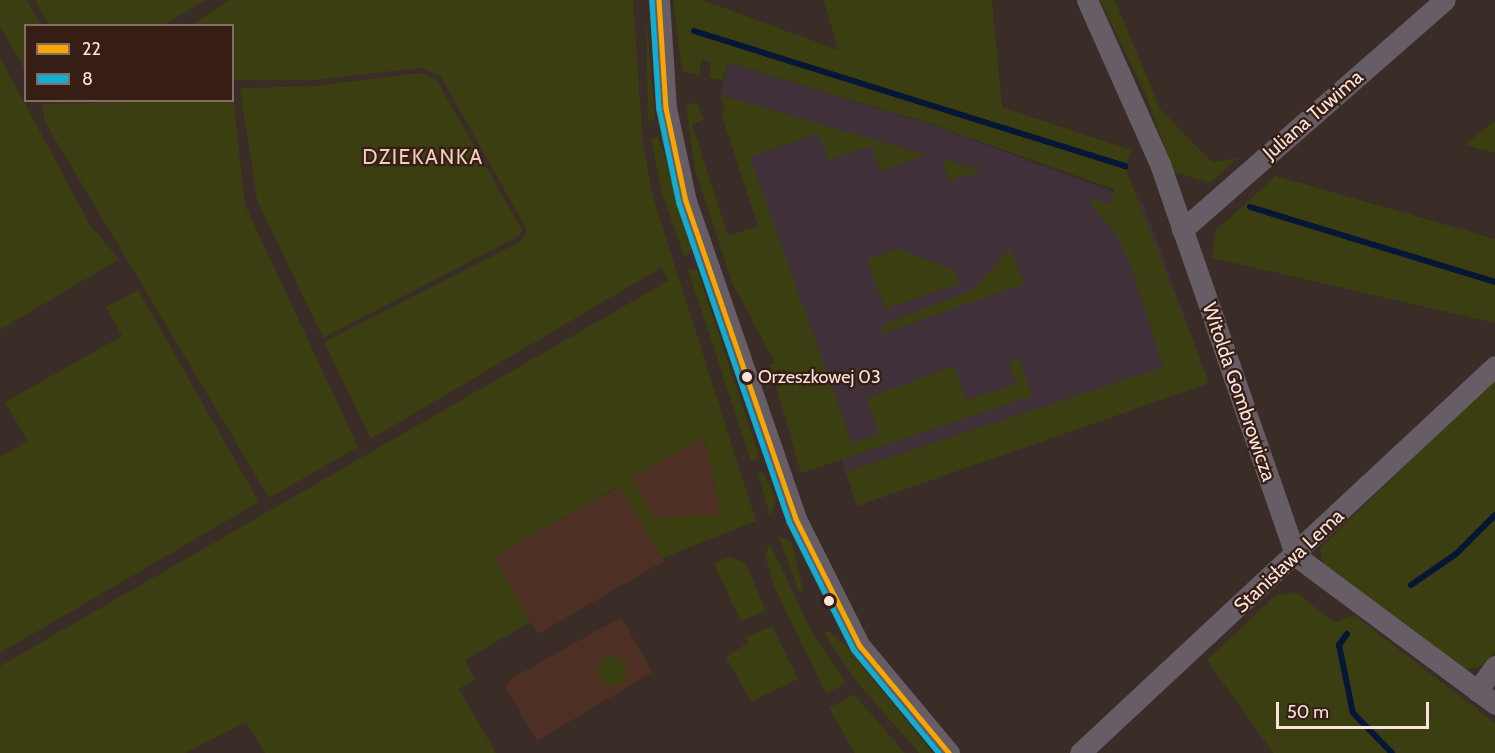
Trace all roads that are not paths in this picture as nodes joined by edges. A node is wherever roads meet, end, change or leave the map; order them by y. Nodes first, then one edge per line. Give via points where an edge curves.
1 (660, 0) edge
2 (1087, 0) edge
3 (1445, 0) edge
4 (1182, 230) junction
5 (1495, 366) edge
6 (1296, 556) junction
7 (1495, 666) edge
8 (1477, 691) junction
9 (1495, 704) edge
10 (949, 753) edge
11 (1080, 753) edge

1 - 10 street via 666,108 686,201 796,519 860,646
2 - 4 street, Witolda Gombrowicza via 1127,80
3 - 4 street, Juliana Tuwima
4 - 6 street, Witolda Gombrowicza
5 - 6 street, Stanisława Lema
6 - 8 street
6 - 11 street, Stanisława Lema
7 - 8 street
8 - 9 street

